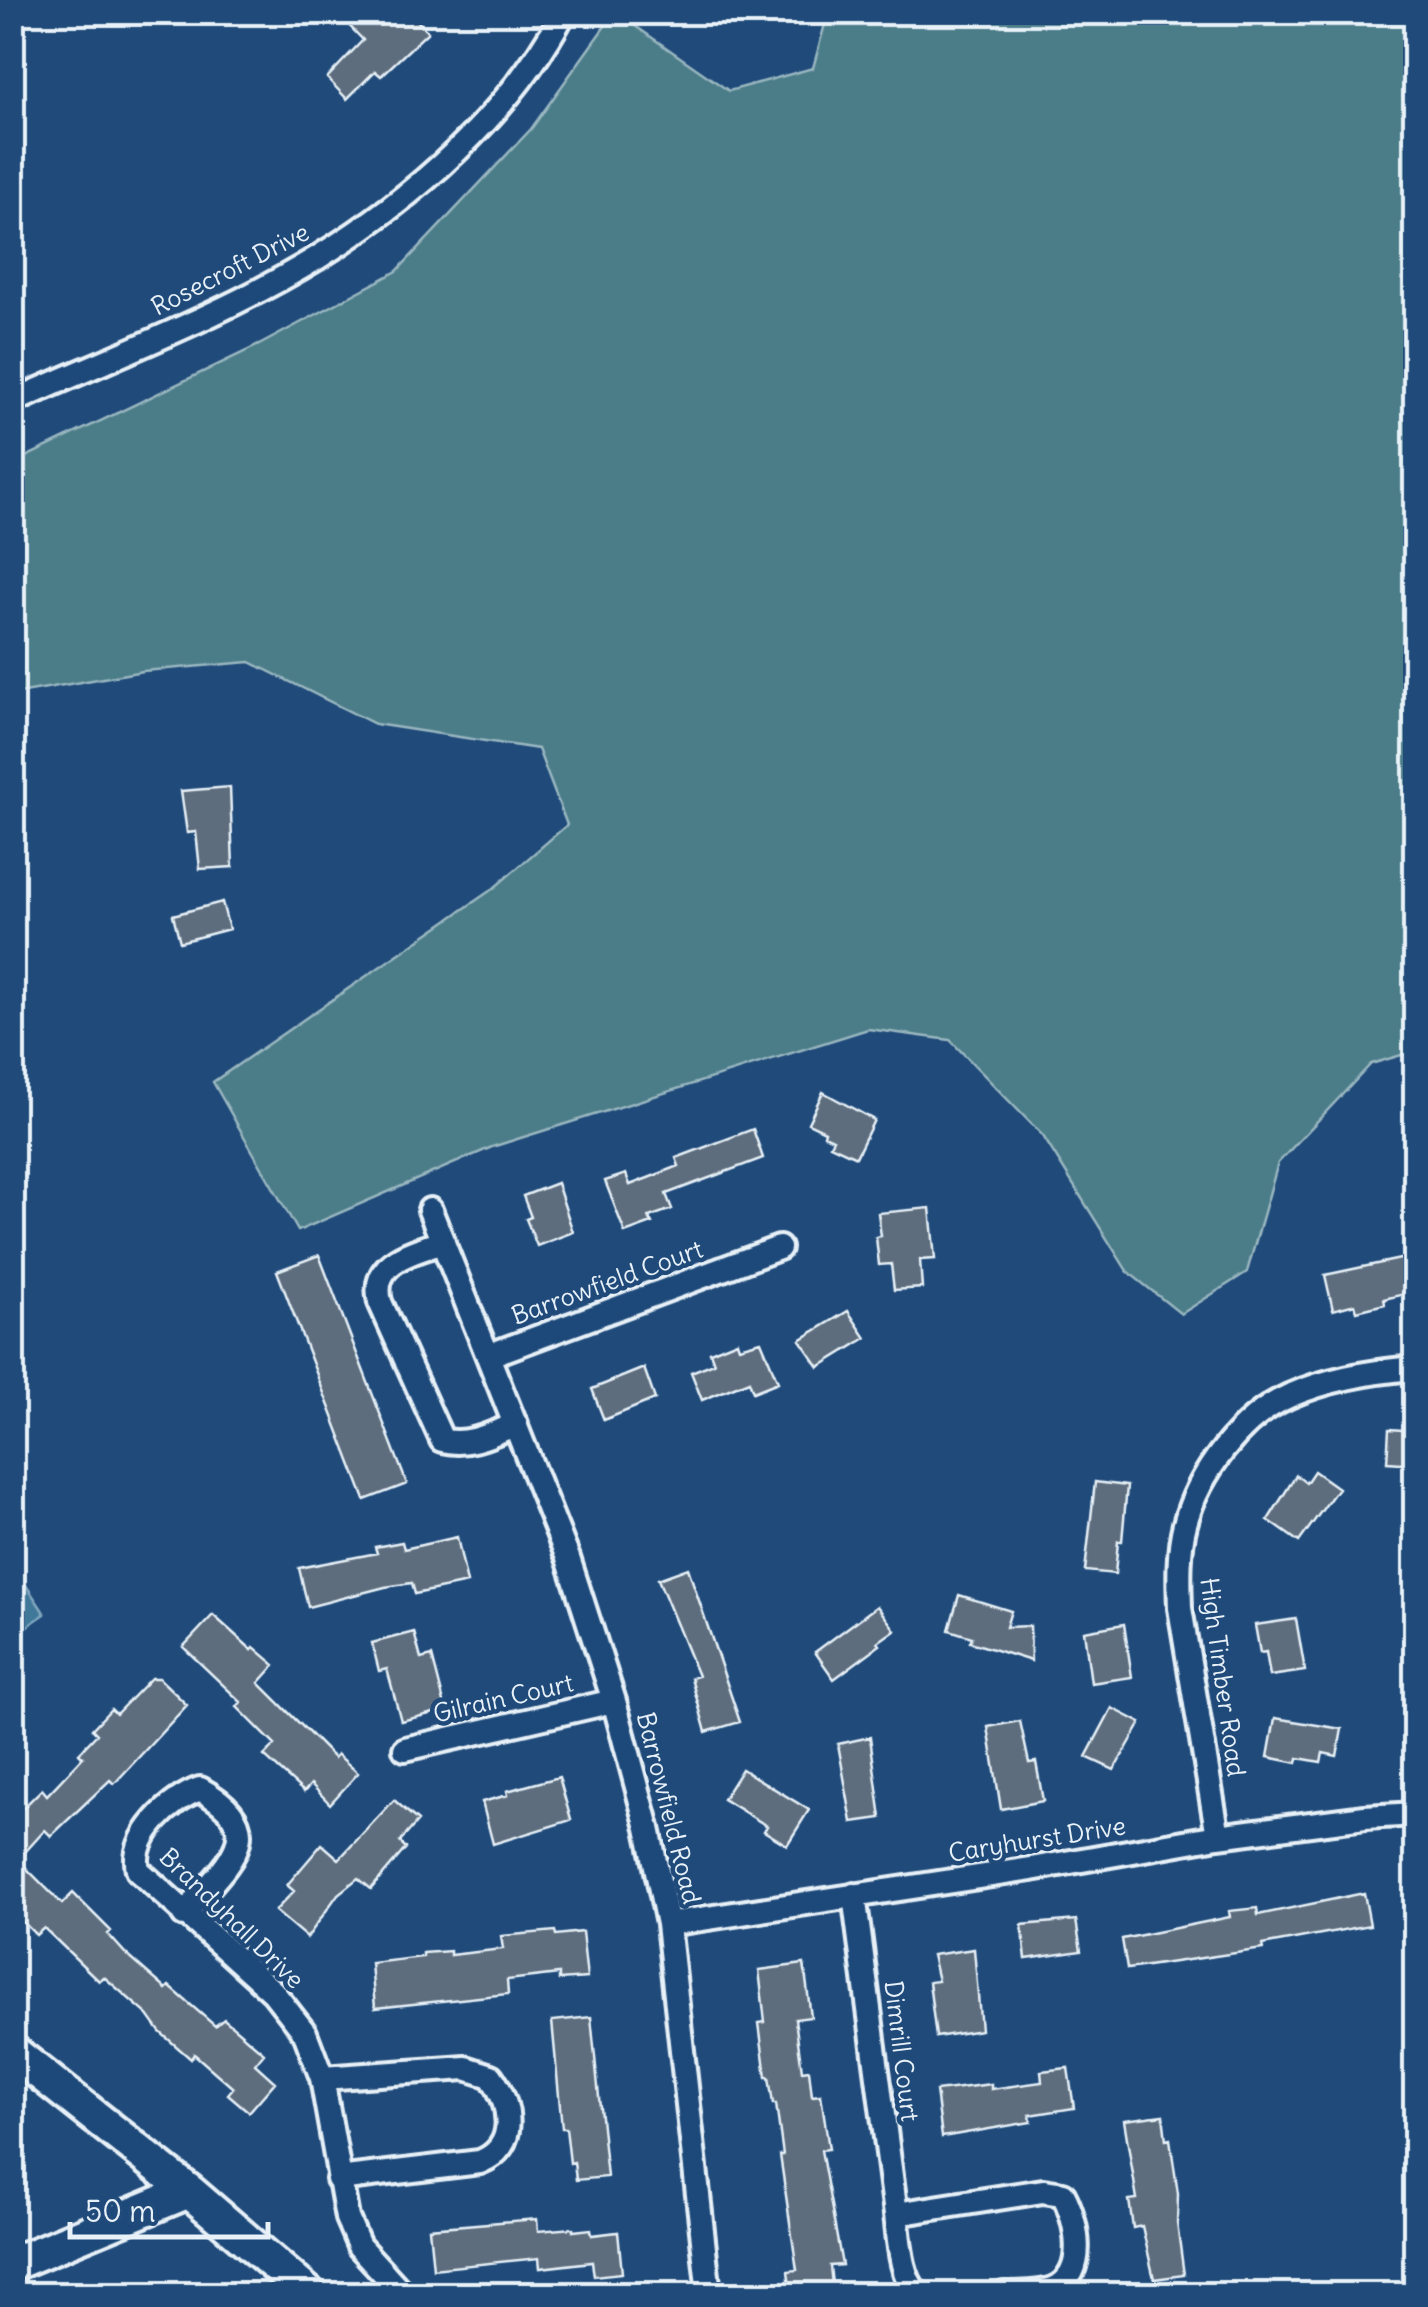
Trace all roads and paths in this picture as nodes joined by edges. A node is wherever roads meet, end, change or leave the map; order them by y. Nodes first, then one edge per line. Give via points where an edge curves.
1 (564, 12) edge
2 (12, 402) edge
3 (430, 1210) dead end
4 (443, 1242) junction
5 (779, 1248) dead end
6 (490, 1355) junction
7 (1416, 1368) edge
8 (516, 1424) junction
9 (614, 1701) junction
10 (405, 1750) dead end
11 (1416, 1814) edge
12 (1218, 1836) junction
13 (854, 1895) junction
14 (184, 1915) junction
15 (668, 1924) junction
16 (12, 2051) edge
17 (322, 2078) junction
18 (338, 2178) junction
19 (189, 2190) junction
20 (896, 2214) junction
21 (12, 2264) edge
22 (309, 2294) edge
23 (403, 2294) edge
24 (710, 2294) edge
25 (918, 2294) edge
26 (1004, 2294) edge

1 - 2 street, Rosecroft Drive via 537,59 480,126 376,218 283,278
3 - 4 street, Barrowfield Court
4 - 6 street, Barrowfield Court
4 - 8 street via 386,1266 377,1288 380,1302 442,1440 473,1441
5 - 6 street, Barrowfield Court
6 - 8 street, Barrowfield Road
7 - 12 street, High Timber Road via 1311,1388 1260,1414 1219,1456 1184,1524 1180,1608
8 - 9 street, Barrowfield Road
9 - 10 street, Gilrain Court
9 - 15 street, Barrowfield Road
11 - 12 street, Caryhurst Drive
12 - 13 street, Caryhurst Drive
13 - 15 street, Caryhurst Drive
13 - 20 street, Dimrill Court
14 - 14 street, Brandyhall Drive via 237,1850 241,1834 237,1819 200,1790 181,1796 136,1852 140,1874
14 - 17 street, Brandyhall Drive via 282,2002 305,2033
15 - 24 street, Barrowfield Road
16 - 19 main road
17 - 18 street, Brandyhall Drive
17 - 18 street via 466,2068 491,2076 506,2100 506,2142 494,2156
18 - 23 street, Brandyhall Drive via 360,2246
19 - 21 main road
19 - 22 main road
20 - 25 street, Dimrill Court
20 - 26 street via 1042,2190 1062,2194 1076,2246 1072,2273 1052,2290

